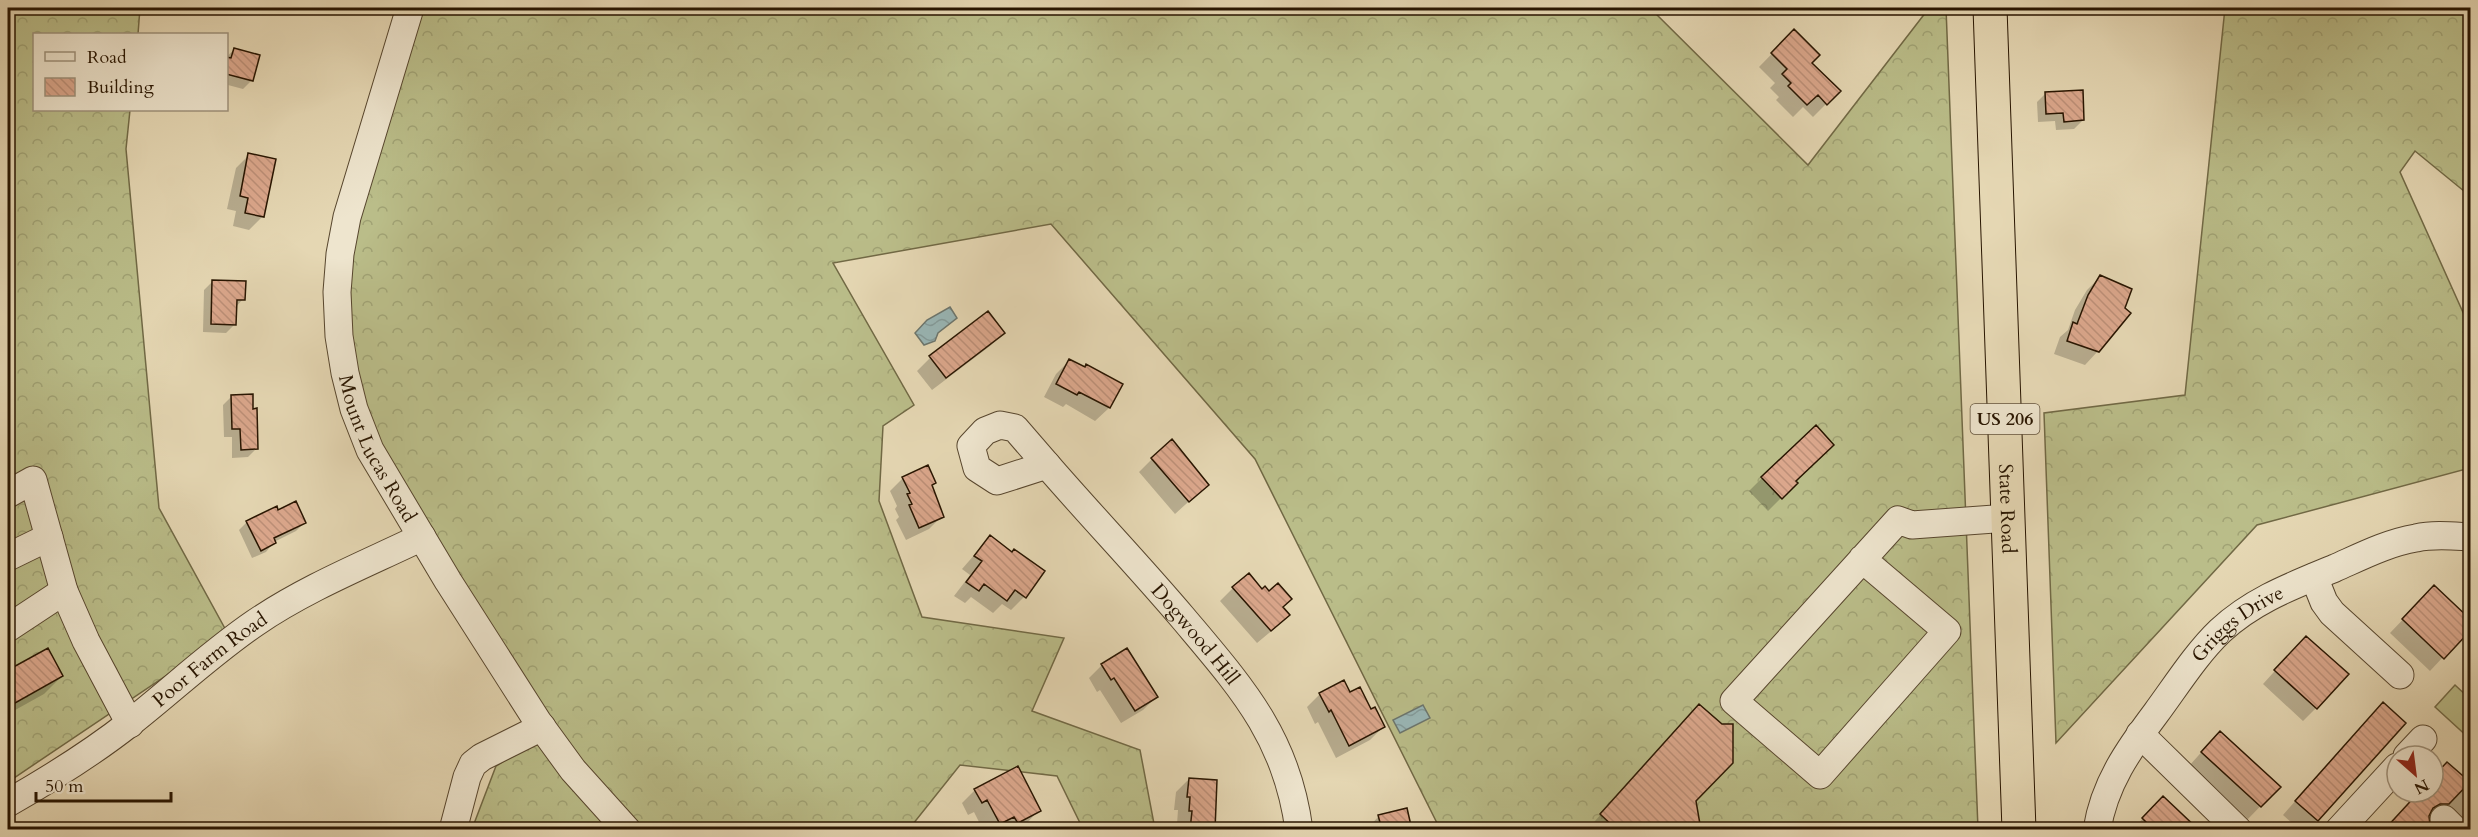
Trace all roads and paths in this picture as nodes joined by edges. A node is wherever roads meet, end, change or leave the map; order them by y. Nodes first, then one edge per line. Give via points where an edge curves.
1 (410, 8) edge
2 (1990, 8) edge
3 (1047, 465) dead end
4 (8, 494) edge
5 (2008, 518) junction
6 (48, 537) junction
7 (422, 537) junction
8 (2470, 537) edge
9 (8, 557) edge
10 (1862, 559) junction
11 (2314, 577) junction
12 (64, 591) junction
13 (8, 628) edge
14 (2400, 675) dead end
15 (129, 724) junction
16 (542, 727) junction
17 (2140, 734) junction
18 (2385, 780) edge
19 (8, 803) edge
20 (453, 830) edge
21 (627, 830) edge
22 (1299, 830) edge
23 (2019, 830) edge
24 (2097, 830) edge
25 (2238, 830) edge
26 (2339, 830) edge

1 - 7 street, Mount Lucas Road via 347,217 337,292 339,336 354,409 370,450
2 - 5 highway, State Road / US 206
3 - 22 street, Dogwood Hill via 1132,557 1258,711 1287,774
4 - 6 street via 33,480
5 - 10 street via 1912,525 1898,520
5 - 23 highway, State Road / US 206
6 - 9 street
6 - 12 street
7 - 15 street, Poor Farm Road via 257,621
7 - 16 street, Mount Lucas Road
8 - 11 street, Griggs Drive via 2426,537 2389,544
10 - 10 street via 1734,700 1820,775 1947,631
11 - 14 street via 2332,613
11 - 17 street, Griggs Drive via 2266,598 2219,632
12 - 13 street
12 - 15 street
15 - 19 street, Poor Farm Road
16 - 20 street via 473,764
16 - 21 street, Mount Lucas Road via 573,770
17 - 24 street, Griggs Drive via 2112,781
17 - 25 street
18 - 26 street

